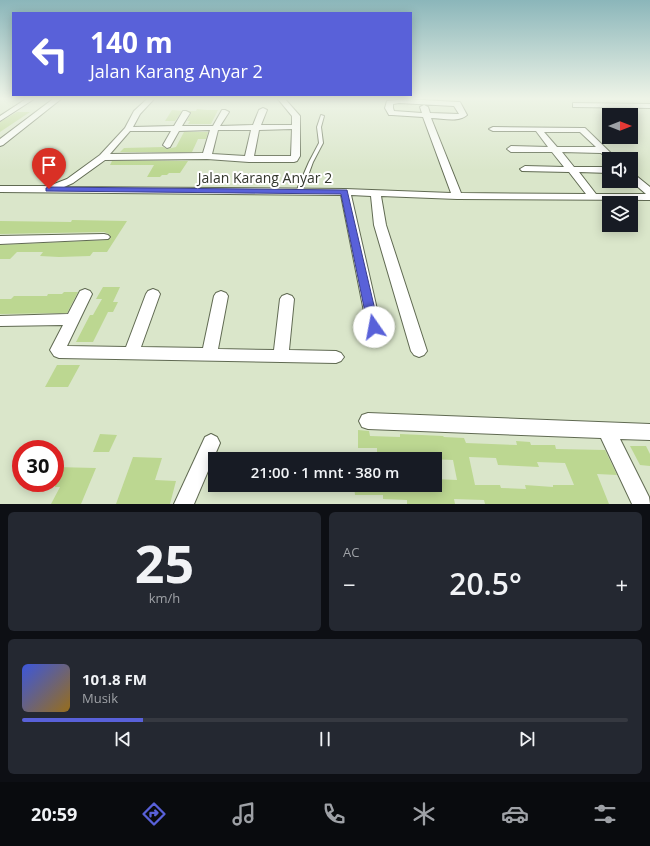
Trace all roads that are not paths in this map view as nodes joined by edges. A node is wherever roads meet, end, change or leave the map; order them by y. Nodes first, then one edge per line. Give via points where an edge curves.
1 (27, 123) edge
2 (132, 123) edge
3 (180, 123) edge
4 (218, 123) edge
5 (258, 123) edge
6 (296, 123) edge
7 (320, 123) edge
8 (429, 123) edge
9 (256, 127) junction
10 (296, 127) junction
11 (177, 128) junction
12 (215, 128) junction
13 (128, 129) junction
14 (493, 129) dead end
15 (538, 129) junction
16 (0, 143) edge
17 (167, 145) dead end
18 (511, 149) dead end
19 (555, 149) junction
20 (603, 150) joint
21 (207, 156) junction
22 (103, 157) junction
23 (249, 159) junction
24 (525, 169) dead end
25 (572, 170) junction
26 (602, 170) edge
27 (638, 184) edge
28 (0, 189) edge
29 (49, 189) junction
30 (299, 192) junction
31 (345, 192) junction
32 (376, 194) junction
33 (647, 195) edge
34 (458, 196) junction
35 (593, 196) junction
36 (650, 207) edge
37 (104, 237) dead end
38 (0, 240) edge
39 (85, 294) dead end
40 (153, 294) dead end
41 (221, 296) dead end
42 (287, 299) dead end
43 (73, 319) junction
44 (0, 321) edge
45 (374, 327) dead end
46 (419, 350) dead end
47 (131, 354) junction
48 (209, 355) junction
49 (282, 356) junction
50 (336, 357) dead end
51 (368, 421) dead end
52 (606, 430) junction
53 (650, 432) edge
54 (211, 443) dead end
55 (184, 504) edge
56 (642, 504) edge

1 - 16 street
2 - 13 street
3 - 11 street
4 - 12 street
5 - 9 street
6 - 10 street
7 - 30 lane via 321,143
8 - 34 street
9 - 10 street
9 - 12 street
9 - 23 street
10 - 23 street via 296,158
11 - 12 street
11 - 13 street
11 - 17 street
12 - 21 street
13 - 22 street
14 - 15 street
15 - 19 street
15 - 20 street via 582,130
18 - 19 street
19 - 20 street
19 - 25 street
21 - 22 street
21 - 23 street
22 - 29 street via 70,181
24 - 25 street
25 - 26 street
25 - 35 street
27 - 33 street
28 - 29 street, Jalan Karang Anyar 2
29 - 30 street, Jalan Karang Anyar 2
30 - 31 street, Jalan Karang Anyar 2
31 - 32 street, Jalan Karang Anyar 2
31 - 45 street
32 - 34 street, Jalan Karang Anyar 2
32 - 46 street via 380,225
33 - 35 street, Jalan Karang Anyar 2
33 - 36 street
34 - 35 street, Jalan Karang Anyar 2
37 - 38 street
39 - 43 street
40 - 47 street
41 - 48 street
42 - 49 street
43 - 44 street
43 - 47 street via 59,352
47 - 48 street
48 - 49 street
49 - 50 street
51 - 52 street
52 - 53 street
52 - 56 street
54 - 55 street

